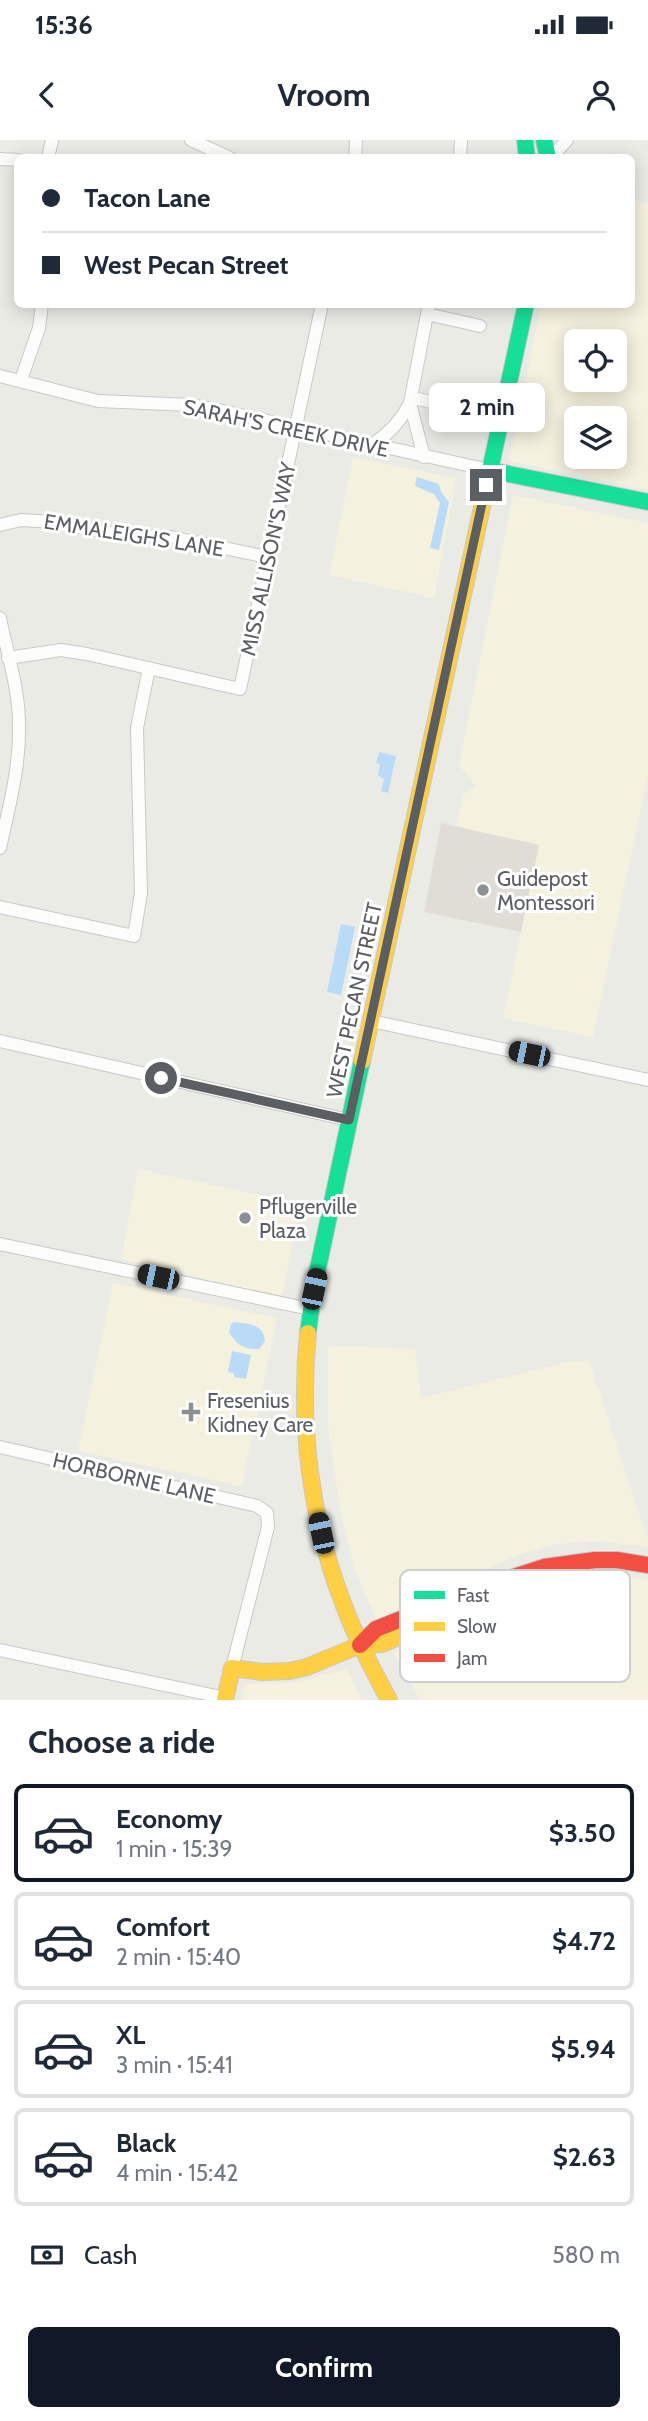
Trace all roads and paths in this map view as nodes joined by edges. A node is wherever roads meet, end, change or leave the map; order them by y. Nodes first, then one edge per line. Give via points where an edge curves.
1 (191, 140) edge
2 (567, 140) edge
3 (547, 151) edge
4 (221, 154) edge
5 (42, 308) edge
6 (318, 308) edge
7 (525, 308) edge
8 (428, 309) edge
9 (480, 326) dead end
10 (0, 376) edge
11 (21, 380) junction
12 (411, 401) junction
13 (463, 408) dead end
14 (295, 427) junction
15 (373, 444) junction
16 (424, 457) junction
17 (489, 470) junction
18 (648, 502) edge
19 (0, 525) edge
20 (267, 557) junction
21 (0, 618) edge
22 (8, 658) junction
23 (149, 668) junction
24 (2, 829) edge
25 (0, 848) edge
26 (0, 907) edge
27 (371, 1021) junction
28 (0, 1041) edge
29 (648, 1080) edge
30 (349, 1120) junction
31 (0, 1244) edge
32 (310, 1309) junction
33 (0, 1447) edge
34 (648, 1565) edge
35 (535, 1570) edge
36 (400, 1636) edge
37 (360, 1645) junction
38 (0, 1650) edge
39 (232, 1668) junction
40 (226, 1699) edge
41 (388, 1700) edge

1 - 4 street
2 - 3 street via 557,151
5 - 11 street
6 - 14 street, MISS ALLISON'S WAY
7 - 17 main road, WEST PECAN STREET
8 - 9 street
8 - 12 street
10 - 11 street, SARAH'S CREEK DRIVE
11 - 14 street, SARAH'S CREEK DRIVE via 98,401 191,405
12 - 13 street
12 - 15 street via 389,434
12 - 16 street
14 - 15 street, SARAH'S CREEK DRIVE
14 - 20 street, MISS ALLISON'S WAY
15 - 16 street, SARAH'S CREEK DRIVE
16 - 17 street, SARAH'S CREEK DRIVE
17 - 18 main road
17 - 27 main road, WEST PECAN STREET
19 - 20 street, EMMALEIGHS LANE via 21,520 55,522 116,534 171,537
20 - 23 street, MISS ALLISON'S WAY via 240,690
21 - 22 street
22 - 23 street via 61,650
22 - 24 street via 19,724 15,784
23 - 26 street via 137,728 141,893 134,936
24 - 25 street
27 - 29 street
27 - 30 main road, WEST PECAN STREET
28 - 30 street
30 - 32 main road, WEST PECAN STREET
31 - 32 street
32 - 37 main road, WEST PECAN STREET via 306,1419 317,1512 329,1564
33 - 39 street, HORBORNE LANE via 257,1506 267,1513 268,1527
34 - 35 main road via 595,1560
36 - 37 main road via 382,1644
37 - 39 main road via 289,1671
37 - 41 main road, WEST PECAN STREET
38 - 40 street
39 - 40 main road

